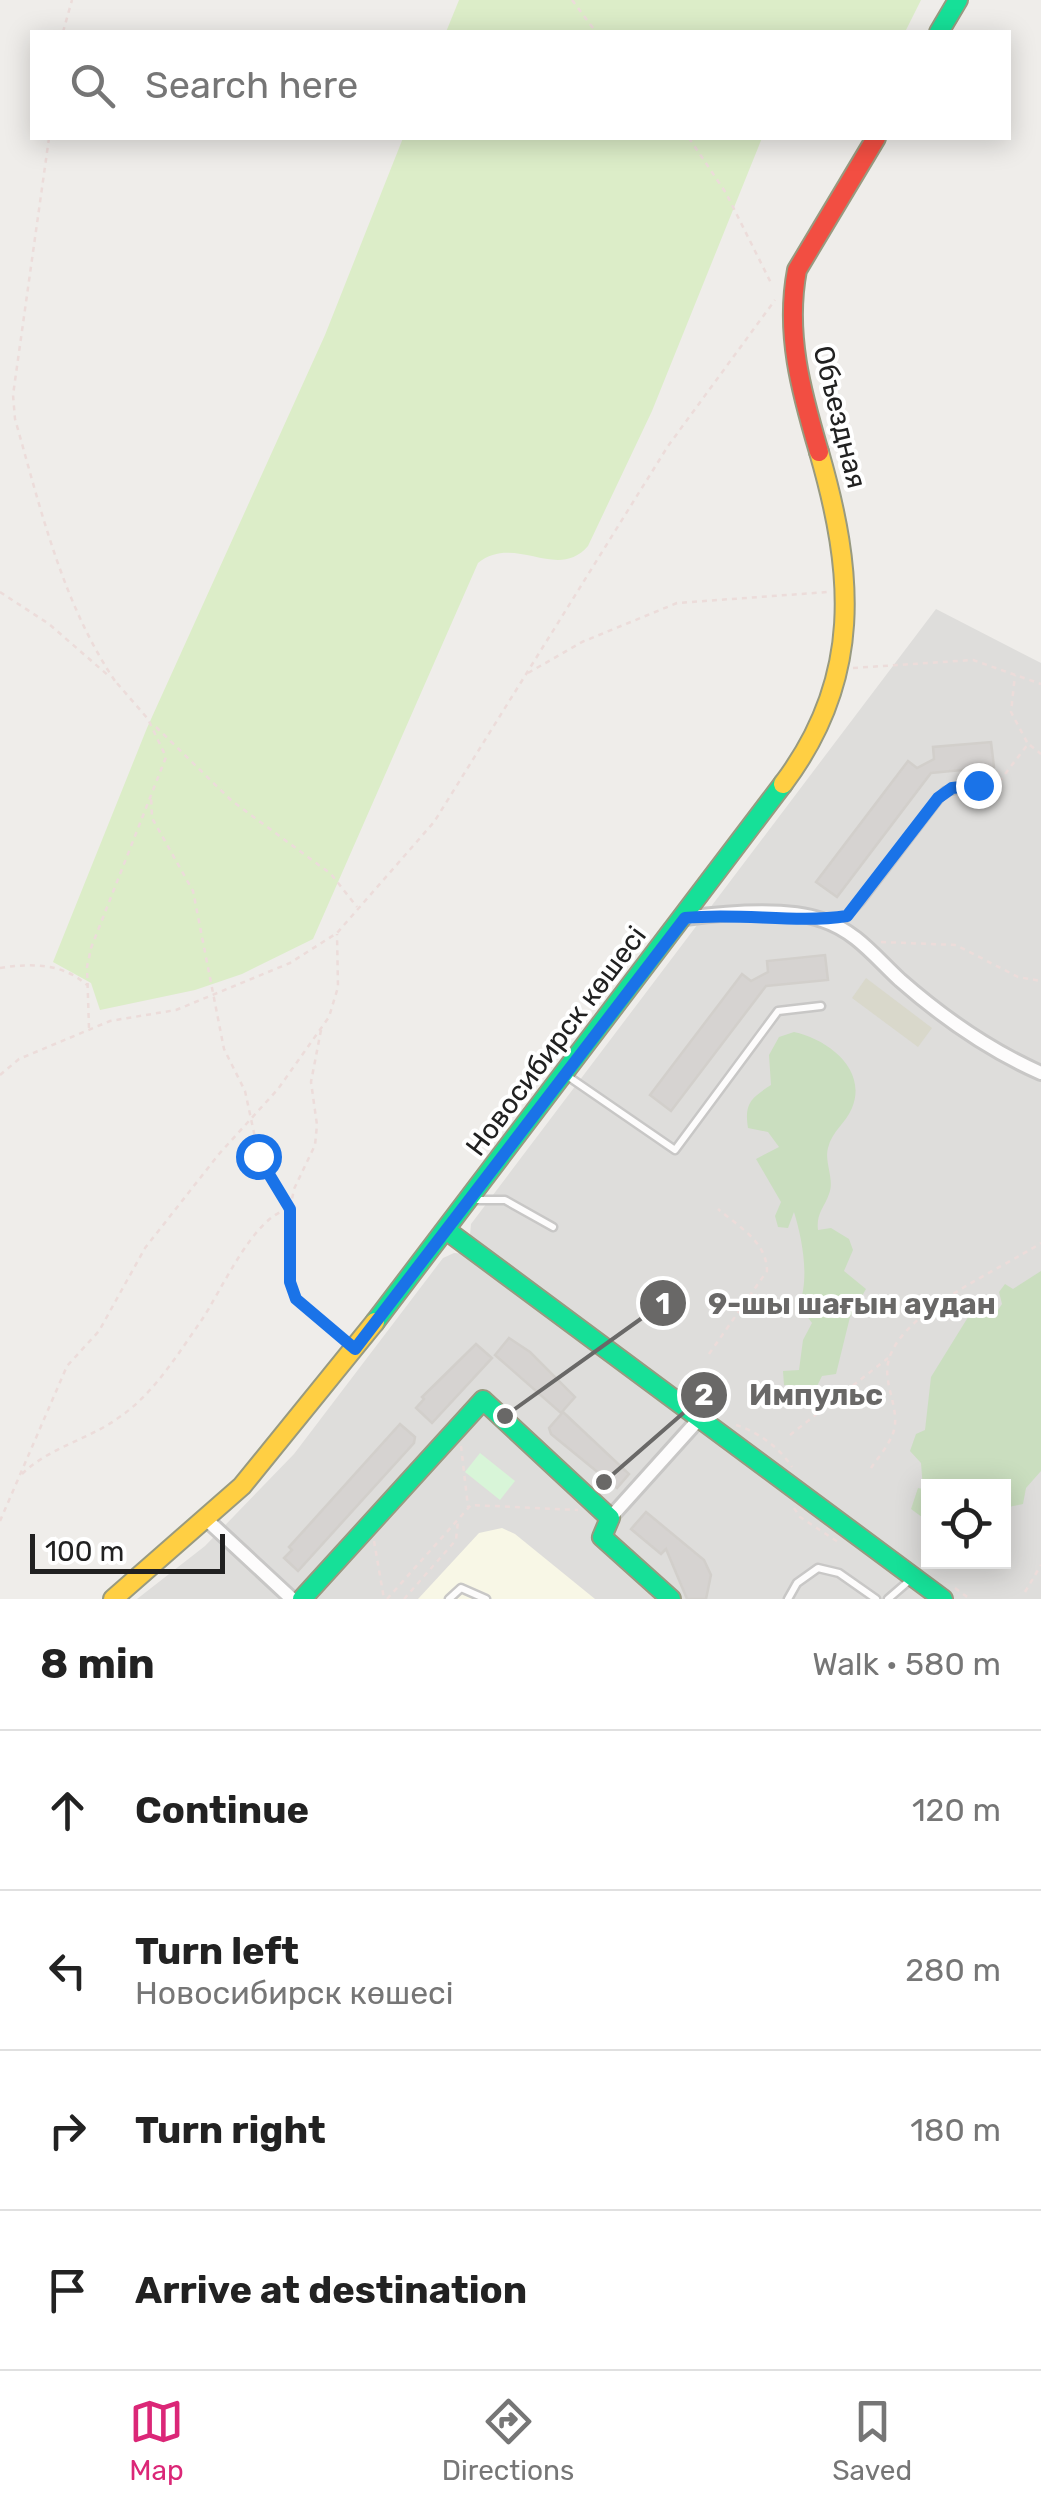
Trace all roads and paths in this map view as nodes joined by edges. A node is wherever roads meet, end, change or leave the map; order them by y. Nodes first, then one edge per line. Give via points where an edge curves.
1 (72, 0) edge
2 (572, 0) edge
3 (958, 0) edge
4 (64, 30) edge
5 (594, 30) edge
6 (940, 30) edge
7 (49, 140) edge
8 (690, 140) edge
9 (875, 140) edge
10 (797, 270) junction
11 (771, 283) dead end
12 (0, 592) edge
13 (844, 603) junction
14 (840, 667) junction
15 (1016, 673) junction
16 (527, 674) junction
17 (115, 682) junction
18 (1041, 684) edge
19 (148, 719) junction
20 (1028, 744) junction
21 (1041, 754) edge
22 (988, 786) joint
23 (151, 794) junction
24 (358, 909) junction
25 (685, 918) junction
26 (824, 920) junction
27 (337, 932) junction
28 (866, 942) junction
29 (0, 968) edge
30 (1041, 980) edge
31 (88, 986) junction
32 (212, 995) junction
33 (821, 1006) dead end
34 (322, 1026) junction
35 (90, 1030) junction
36 (1041, 1073) edge
37 (0, 1074) edge
38 (565, 1074) junction
39 (250, 1118) junction
40 (469, 1200) junction
41 (290, 1209) junction
42 (718, 1210) dead end
43 (552, 1227) dead end
44 (446, 1230) junction
45 (1041, 1243) edge
46 (355, 1349) junction
47 (709, 1354) dead end
48 (889, 1357) junction
49 (699, 1419) junction
50 (458, 1428) junction
51 (790, 1435) dead end
52 (871, 1468) dead end
53 (22, 1474) junction
54 (468, 1509) junction
55 (606, 1515) junction
56 (207, 1520) junction
57 (458, 1520) junction
58 (0, 1521) edge
59 (371, 1524) junction
60 (1041, 1565) edge
61 (913, 1576) junction
62 (1025, 1592) dead end
63 (114, 1599) edge
64 (292, 1599) edge
65 (302, 1599) edge
66 (385, 1599) edge
67 (404, 1599) edge
68 (449, 1599) edge
69 (486, 1599) edge
70 (671, 1599) edge
71 (788, 1599) edge
72 (876, 1599) edge
73 (888, 1599) edge
74 (943, 1599) edge

1 - 4 path
2 - 5 path
3 - 6 main road
7 - 17 path via 14,420 59,574
8 - 11 path via 726,193
9 - 10 main road, Объездная
10 - 13 main road, Объездная via 794,352 833,503
10 - 16 path via 668,446
12 - 17 path
13 - 14 main road, Объездная
13 - 16 path via 826,592 677,603 582,642
14 - 15 path via 973,660
14 - 25 main road, Новосибирск көшесі via 830,704 802,758
15 - 18 path
15 - 20 path via 1011,712
16 - 24 path via 434,822
17 - 19 path
19 - 23 path via 166,756
19 - 24 path via 232,800 330,874
20 - 21 path
20 - 22 path via 1003,780
22 - 26 lane via 946,791 847,916
23 - 31 path via 95,936
23 - 32 path via 152,818 193,891
24 - 27 path
25 - 26 street via 731,912
25 - 38 main road, Новосибирск көшесі
26 - 28 street
27 - 32 path via 290,963
27 - 34 path via 338,987
28 - 30 path via 956,946
28 - 36 street via 900,980 950,1018
29 - 31 path via 44,965
31 - 35 path
32 - 35 path
32 - 39 path
33 - 38 lane via 778,1011 674,1150
34 - 39 path
34 - 41 path via 311,1082 315,1145
35 - 37 path via 19,1059
38 - 40 main road, Новосибирск көшесі
39 - 41 path via 264,1171
39 - 53 path via 146,1248 98,1331 67,1366
40 - 43 lane via 505,1200
40 - 44 main road, Новосибирск көшесі
41 - 46 path via 296,1299
41 - 53 path via 276,1211 258,1230 138,1403
42 - 47 path via 756,1242 767,1271
44 - 46 main road, Новосибирск көшесі
44 - 49 main road
45 - 48 path via 926,1312
46 - 56 main road, Новосибирск көшесі
48 - 51 path
48 - 52 path via 894,1433
49 - 55 street
49 - 61 main road
50 - 54 path
50 - 55 main road via 483,1400
50 - 59 main road
53 - 58 path
54 - 55 path
54 - 57 path
55 - 70 main road via 602,1536
56 - 63 main road, Новосибирск көшесі
56 - 64 street
57 - 66 path
57 - 67 path via 456,1540
59 - 65 main road
59 - 66 path
60 - 62 path
61 - 73 lane
61 - 74 main road
68 - 69 lane via 461,1588
71 - 72 lane via 818,1568 840,1573

